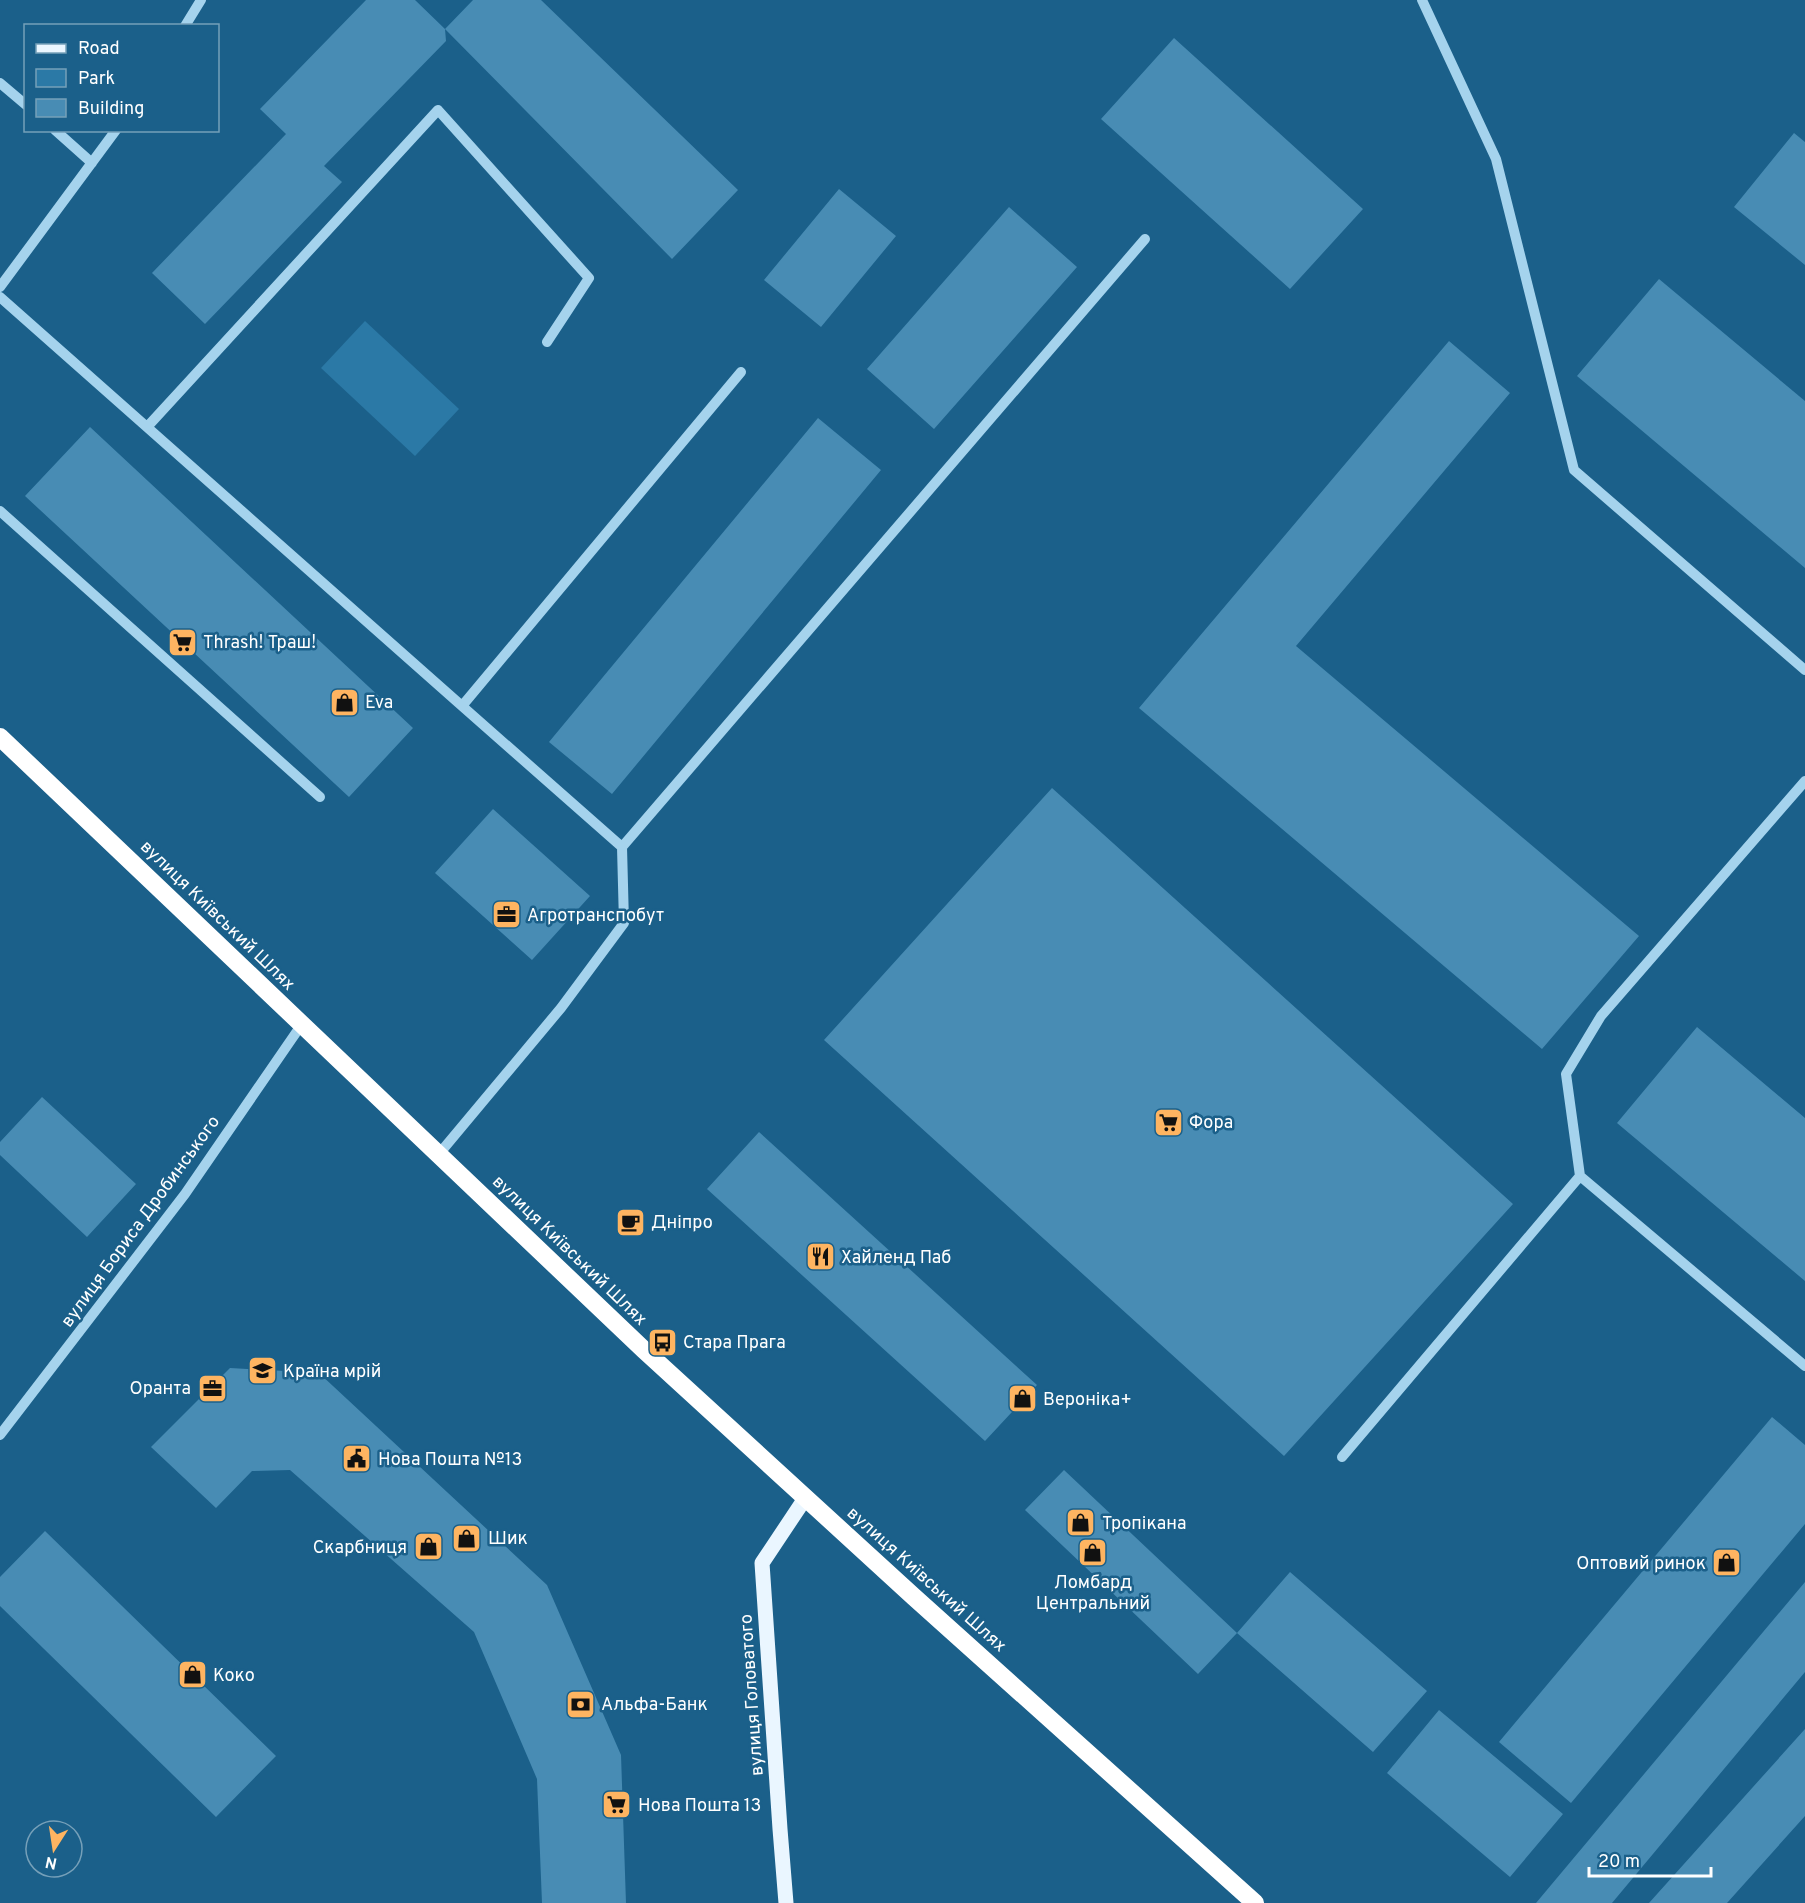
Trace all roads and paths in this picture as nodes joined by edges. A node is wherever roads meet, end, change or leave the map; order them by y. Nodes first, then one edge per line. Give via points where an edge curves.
1 (201, 0) edge
2 (1422, 0) edge
3 (186, 24) edge
4 (0, 82) edge
5 (24, 103) edge
6 (57, 132) edge
7 (115, 132) edge
8 (92, 163) junction
9 (1145, 239) dead end
10 (0, 287) edge
11 (0, 297) edge
12 (547, 342) dead end
13 (741, 372) dead end
14 (148, 426) junction
15 (0, 511) edge
16 (1805, 670) edge
17 (462, 705) junction
18 (0, 737) edge
19 (1805, 781) edge
20 (320, 797) dead end
21 (622, 847) junction
22 (302, 1024) junction
23 (439, 1155) junction
24 (1580, 1176) junction
25 (1805, 1366) edge
26 (0, 1435) edge
27 (1342, 1457) dead end
28 (806, 1497) junction
29 (786, 1903) edge
30 (1256, 1903) edge

1 - 3 street
2 - 16 street via 1496,159 1574,470
4 - 5 street
6 - 8 street
7 - 8 street
8 - 10 street
9 - 21 street
11 - 14 street
12 - 14 street via 589,278 438,110
13 - 17 street
14 - 17 street
15 - 20 street
17 - 21 street
18 - 22 highway, вулиця Київський Шлях
19 - 24 street via 1601,1016 1566,1074
21 - 23 street via 624,923 561,1008
22 - 23 highway, вулиця Київський Шлях
22 - 26 street, вулиця Бориса Дробинського via 185,1194
23 - 28 highway, вулиця Київський Шлях
24 - 25 street
24 - 27 street
28 - 29 main road, вулиця Головатого via 762,1563
28 - 30 highway, вулиця Київський Шлях

